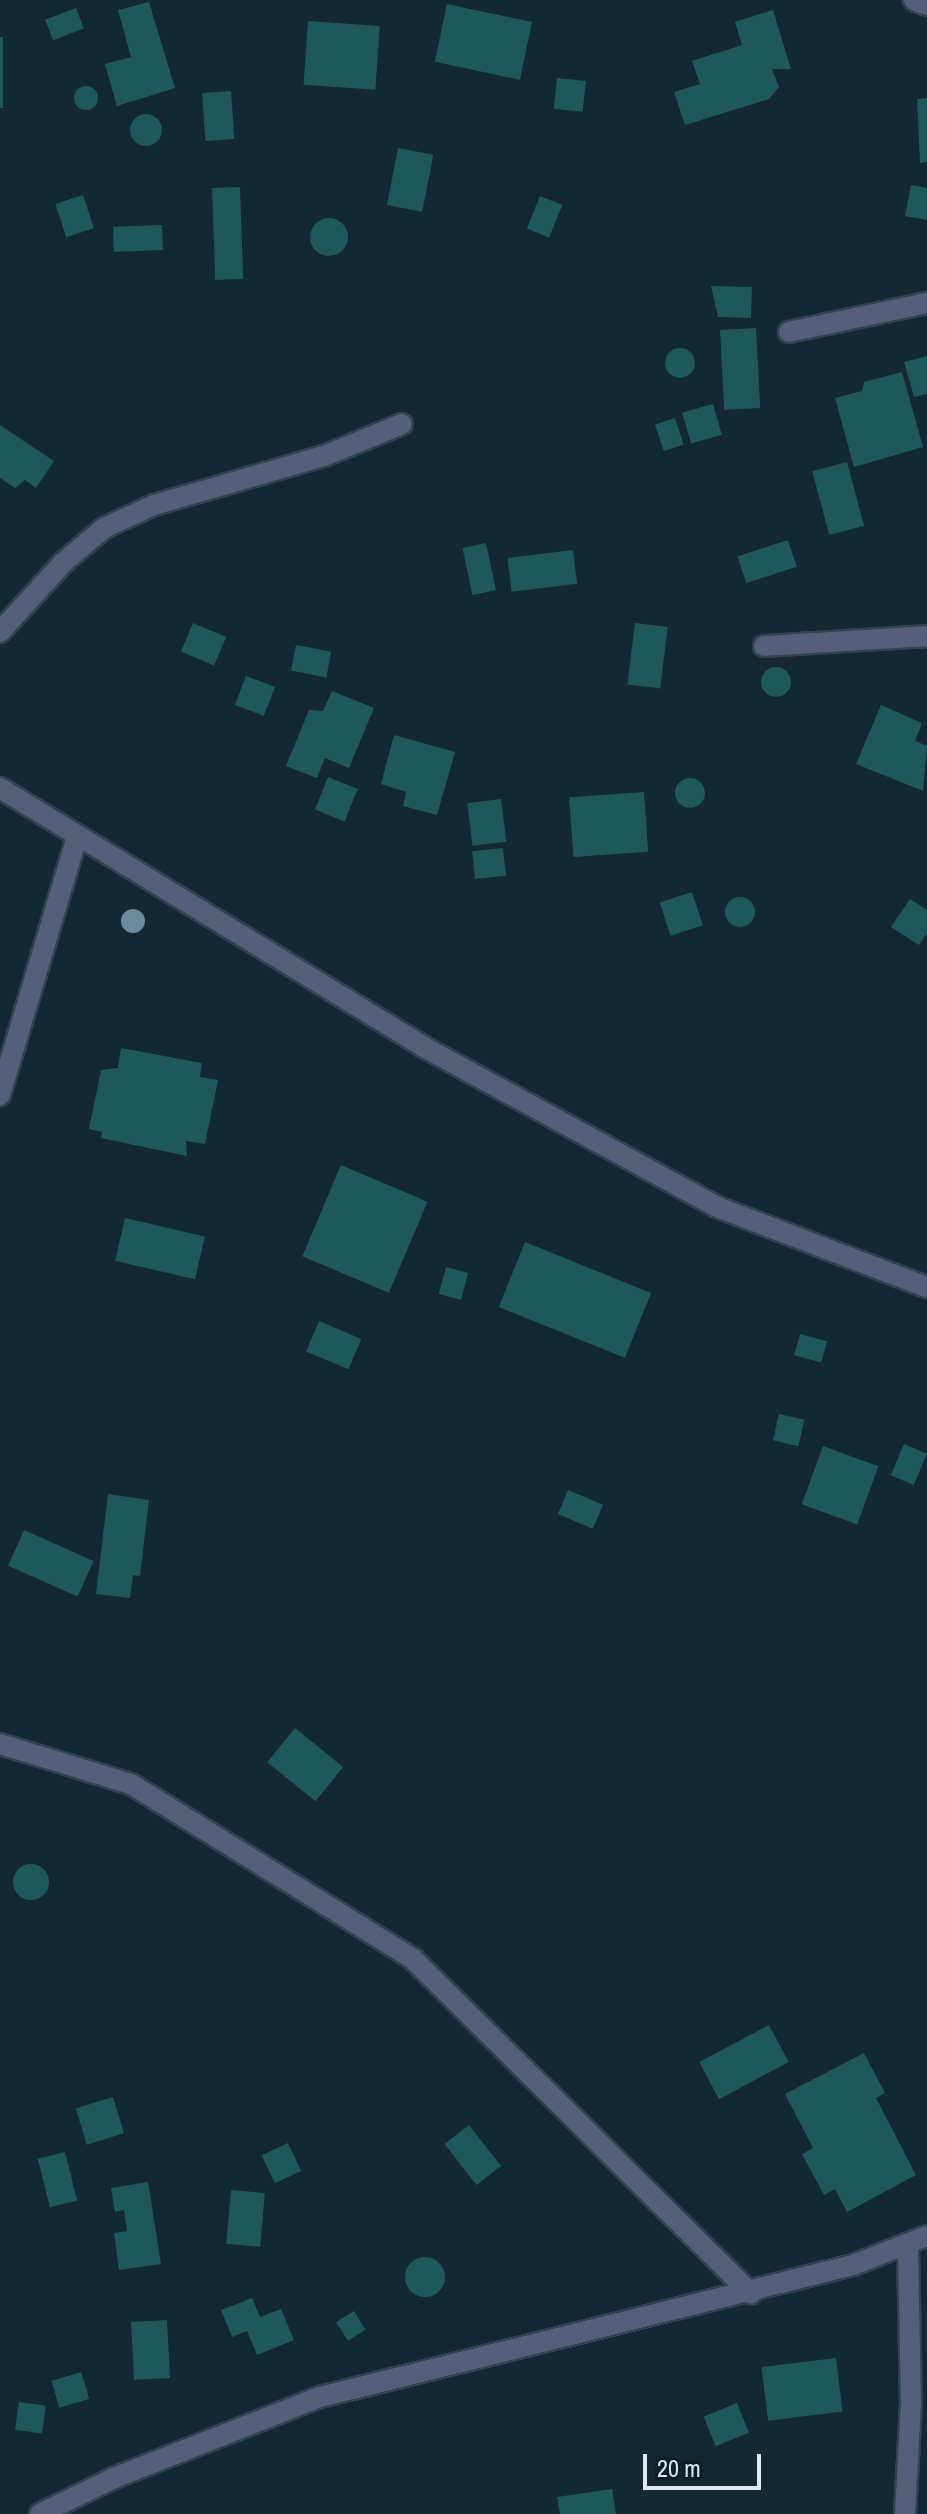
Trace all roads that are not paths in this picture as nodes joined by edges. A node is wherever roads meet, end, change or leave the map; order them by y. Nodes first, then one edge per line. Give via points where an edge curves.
1 (914, 0) edge
2 (927, 5) edge
3 (927, 303) edge
4 (789, 332) dead end
5 (402, 424) dead end
6 (0, 632) edge
7 (927, 636) edge
8 (764, 646) dead end
9 (0, 788) edge
10 (77, 836) junction
11 (0, 1095) edge
12 (927, 1287) edge
13 (0, 1744) edge
14 (918, 2241) edge
15 (751, 2293) junction
16 (919, 2409) edge
17 (40, 2514) edge
18 (905, 2514) edge

1 - 2 street
3 - 4 street
5 - 6 street via 324,456 154,505 104,528 64,562
7 - 8 street
9 - 10 street
10 - 11 street
10 - 12 street via 422,1046 717,1207
13 - 15 street via 131,1784 412,1958
14 - 15 street
14 - 16 street
15 - 17 street via 511,2346 320,2397 114,2478
16 - 18 street

